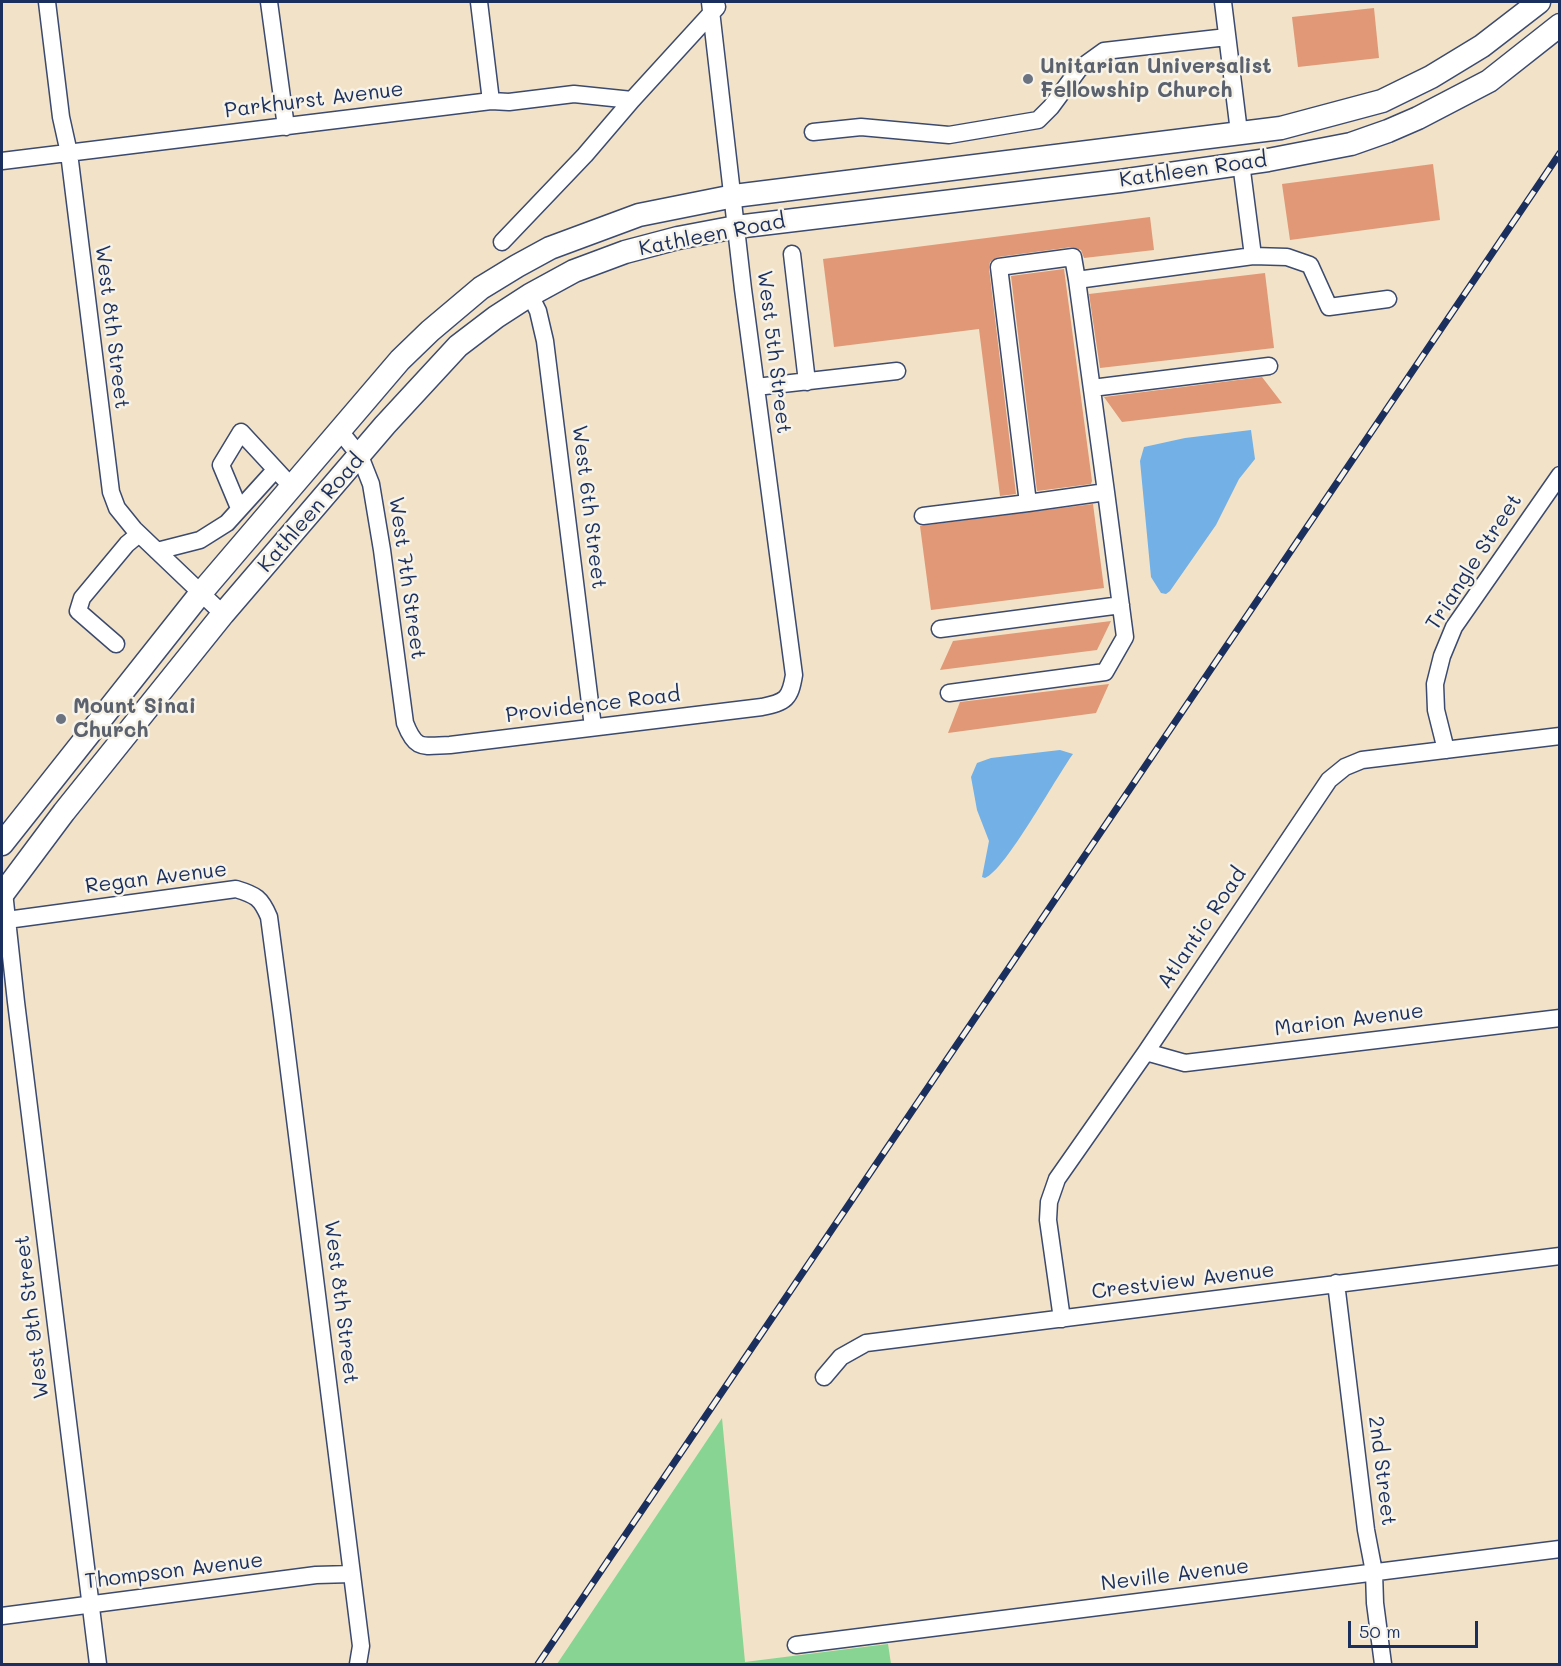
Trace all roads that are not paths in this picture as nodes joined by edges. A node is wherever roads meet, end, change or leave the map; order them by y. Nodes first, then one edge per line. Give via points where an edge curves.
1 (47, 2) edge
2 (270, 2) edge
3 (478, 2) edge
4 (1223, 2) edge
5 (1539, 2) edge
6 (714, 5) edge
7 (1560, 25) edge
8 (1227, 37) junction
9 (1424, 80) junction
10 (632, 100) junction
11 (491, 101) junction
12 (286, 127) junction
13 (813, 132) dead end
14 (1239, 132) junction
15 (69, 153) junction
16 (2, 161) edge
17 (1240, 163) junction
18 (1119, 180) junction
19 (734, 196) junction
20 (736, 227) junction
21 (502, 242) dead end
22 (792, 254) dead end
23 (1253, 255) junction
24 (1077, 280) junction
25 (531, 295) junction
26 (1388, 299) dead end
27 (1269, 366) dead end
28 (897, 371) dead end
29 (807, 382) junction
30 (756, 387) junction
31 (1092, 388) junction
32 (339, 430) junction
33 (360, 456) junction
34 (275, 470) junction
35 (1560, 475) edge
36 (291, 486) junction
37 (1106, 492) junction
38 (1028, 503) junction
39 (239, 508) junction
40 (923, 516) dead end
41 (227, 523) junction
42 (139, 534) junction
43 (244, 542) junction
44 (157, 551) junction
45 (200, 594) junction
46 (1121, 605) junction
47 (223, 614) junction
48 (940, 629) dead end
49 (116, 644) dead end
50 (950, 693) dead end
51 (780, 703) joint
52 (594, 727) junction
53 (1560, 736) edge
54 (86, 738) junction
55 (412, 740) joint
56 (1446, 750) junction
57 (2, 844) edge
58 (3, 893) edge
59 (7, 920) junction
60 (273, 946) joint
61 (1560, 1018) edge
62 (1146, 1052) junction
63 (1560, 1256) edge
64 (1336, 1283) junction
65 (1062, 1319) junction
66 (824, 1377) dead end
67 (1560, 1548) edge
68 (1374, 1572) junction
69 (352, 1574) junction
70 (90, 1605) junction
71 (2, 1616) edge
72 (796, 1645) dead end
73 (98, 1665) edge
74 (358, 1665) edge
75 (1383, 1665) edge

1 - 15 street, West 8th Street
2 - 12 street
3 - 11 street
4 - 8 street
5 - 9 main road, Kathleen Road via 1482,46
6 - 10 street
6 - 19 street, West 5th Street
7 - 17 main road, Kathleen Road via 1489,81 1398,127 1351,144
8 - 13 street via 1104,51 1079,69 1038,120 949,135 861,127
8 - 14 street
9 - 14 main road, Kathleen Road via 1382,101 1310,122
9 - 17 main road via 1404,105 1391,114 1363,125 1269,146
10 - 11 street, Parkhurst Avenue via 574,94
10 - 21 street
11 - 12 street, Parkhurst Avenue
12 - 15 street, Parkhurst Avenue
14 - 18 main road via 1223,148 1208,155 1152,164
14 - 19 main road, Kathleen Road
15 - 16 street, Parkhurst Avenue
15 - 42 street, West 8th Street via 111,492 117,508
17 - 18 main road, Kathleen Road
17 - 23 street
18 - 20 main road, Kathleen Road
19 - 20 street, West 5th Street
19 - 32 main road, Kathleen Road via 639,215 550,248 517,266 481,288 430,331
20 - 25 main road, Kathleen Road via 625,252 574,272
20 - 30 street, West 5th Street
22 - 29 street
23 - 24 street
23 - 26 street via 1287,257 1310,265 1329,307
24 - 31 street
24 - 38 street via 1073,257 999,267
25 - 33 main road, Kathleen Road via 458,346
25 - 52 street, West 6th Street via 545,341
27 - 31 street
28 - 29 street
29 - 30 street
30 - 51 street, West 5th Street via 794,675 790,693
31 - 37 street
32 - 33 street, West 7th Street
32 - 36 main road, Kathleen Road
33 - 47 main road, Kathleen Road
33 - 55 street, West 7th Street via 370,484 405,723
34 - 36 street
34 - 39 street
34 - 39 street via 241,432 221,465
35 - 56 street, Triangle Street via 1454,627 1435,684 1436,710
36 - 43 main road, Kathleen Road
37 - 38 street
37 - 46 street
38 - 40 street
39 - 41 street
41 - 43 street
41 - 44 street via 200,540
42 - 44 street, West 8th Street
42 - 49 street via 78,606 78,611
43 - 45 main road, Kathleen Road
44 - 45 street, West 8th Street
45 - 47 street, West 8th Street
45 - 54 main road, Kathleen Road
46 - 48 street
46 - 50 street via 1125,637 1105,672
47 - 58 main road, Kathleen Road
51 - 52 street, Providence Road
52 - 55 street, Providence Road via 450,745 423,746
53 - 56 street, Atlantic Road
54 - 57 main road, Kathleen Road
54 - 58 main road via 82,762 7,856
56 - 62 street, Atlantic Road via 1362,760 1329,780
58 - 59 street, West 9th Street
59 - 60 street, Regan Avenue via 236,889 262,902 269,916
59 - 70 street, West 9th Street
60 - 69 street, West 8th Street
61 - 62 street, Marion Avenue via 1185,1063
62 - 65 street, Atlantic Road via 1057,1179 1049,1202
63 - 64 street, Crestview Avenue
64 - 65 street, Crestview Avenue
64 - 68 street, 2nd Street
65 - 66 street, Crestview Avenue via 866,1343 841,1357
67 - 68 street, Neville Avenue
68 - 72 street, Neville Avenue
68 - 75 street, 2nd Street
69 - 70 street, Thompson Avenue via 316,1575
69 - 74 street, West 8th Street via 361,1646
70 - 71 street, Thompson Avenue
70 - 73 street, West 9th Street

